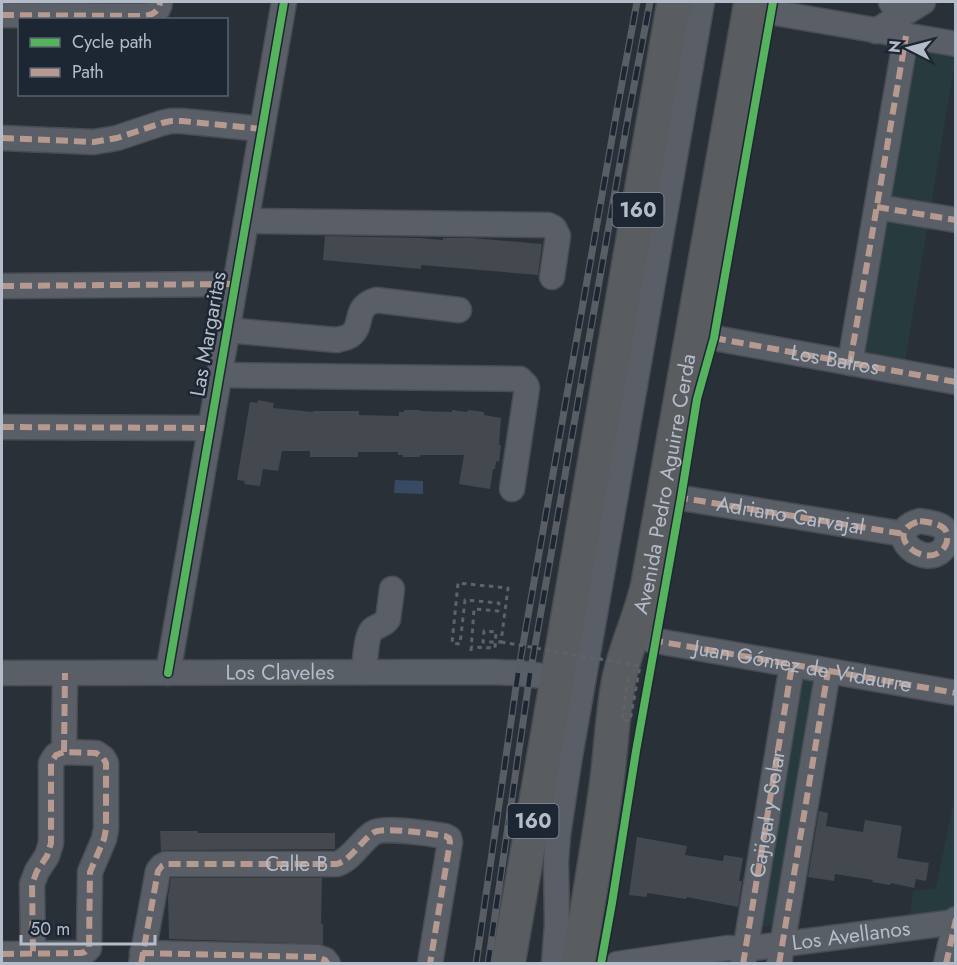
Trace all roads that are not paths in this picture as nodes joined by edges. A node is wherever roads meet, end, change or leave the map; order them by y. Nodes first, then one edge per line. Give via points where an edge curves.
1 (160, 2) edge
2 (284, 2) edge
3 (674, 2) edge
4 (691, 2) edge
5 (702, 2) edge
6 (923, 2) edge
7 (757, 6) edge
8 (2, 15) edge
9 (899, 18) edge
10 (956, 44) edge
11 (262, 129) junction
12 (2, 138) edge
13 (877, 207) junction
14 (956, 220) edge
15 (246, 221) junction
16 (552, 277) dead end
17 (235, 284) junction
18 (2, 286) edge
19 (459, 310) dead end
20 (227, 330) junction
21 (714, 338) dead end
22 (850, 363) junction
23 (219, 375) junction
24 (956, 382) edge
25 (2, 427) edge
26 (210, 428) junction
27 (512, 489) dead end
28 (675, 497) dead end
29 (951, 542) edge
30 (392, 589) dead end
31 (651, 640) dead end
32 (792, 665) junction
33 (828, 671) junction
34 (364, 672) junction
35 (2, 673) edge
36 (65, 673) junction
37 (168, 673) junction
38 (558, 678) junction
39 (956, 693) edge
40 (64, 752) junction
41 (955, 921) edge
42 (2, 954) edge
43 (33, 954) junction
44 (780, 954) edge
45 (141, 958) edge
46 (739, 959) edge
47 (328, 963) edge
48 (430, 963) edge
49 (508, 963) edge
50 (544, 963) edge
51 (554, 963) edge
52 (578, 963) edge
53 (617, 963) edge
54 (946, 963) edge

1 - 8 street via 154,13 144,16
2 - 11 street, Las Margaritas
3 - 38 highway, 160
4 - 50 street via 554,797 546,860
5 - 51 street via 558,835
6 - 9 street
7 - 9 street via 876,31
7 - 52 highway, Avenida Pedro Aguirre Cerda via 646,595 627,647 616,696
9 - 10 street
9 - 13 street
11 - 12 street via 182,120 107,141
11 - 15 street, Las Margaritas
13 - 14 street
13 - 22 street
15 - 16 street via 548,225 558,236
15 - 17 street, Las Margaritas
17 - 18 street
17 - 20 street, Las Margaritas
19 - 20 street via 376,300 361,311 350,336 337,340
20 - 23 street, Las Margaritas
21 - 22 street, Los Batros
22 - 24 street, Los Batros
23 - 26 street, Las Margaritas
23 - 27 street via 520,379 527,388
25 - 26 street
26 - 37 street, Las Margaritas
28 - 29 street, Adriano Carvajal via 904,534 911,550 930,555
30 - 34 street via 388,619 369,634
31 - 32 street, Juan Gómez de Vidaurre
32 - 33 street, Juan Gómez de Vidaurre
32 - 46 street, Cajigal y Solar
33 - 39 street, Juan Gómez de Vidaurre
33 - 44 street, Cajigal y Solar
34 - 37 street, Los Claveles
34 - 38 street, Los Claveles via 518,673
35 - 36 street, Los Claveles
36 - 37 street, Los Claveles
36 - 40 street
38 - 49 highway, 160
40 - 43 street via 51,763 51,843 32,884
40 - 43 street via 96,753 106,763 106,829 90,872 89,948 81,953
41 - 44 street, Los Avellanos
41 - 54 street
42 - 43 street
44 - 46 street, Los Avellanos
45 - 47 street via 317,957
45 - 48 street, Calle B via 162,866 337,864 373,833 386,830 449,838
46 - 53 street, Los Avellanos via 728,948

